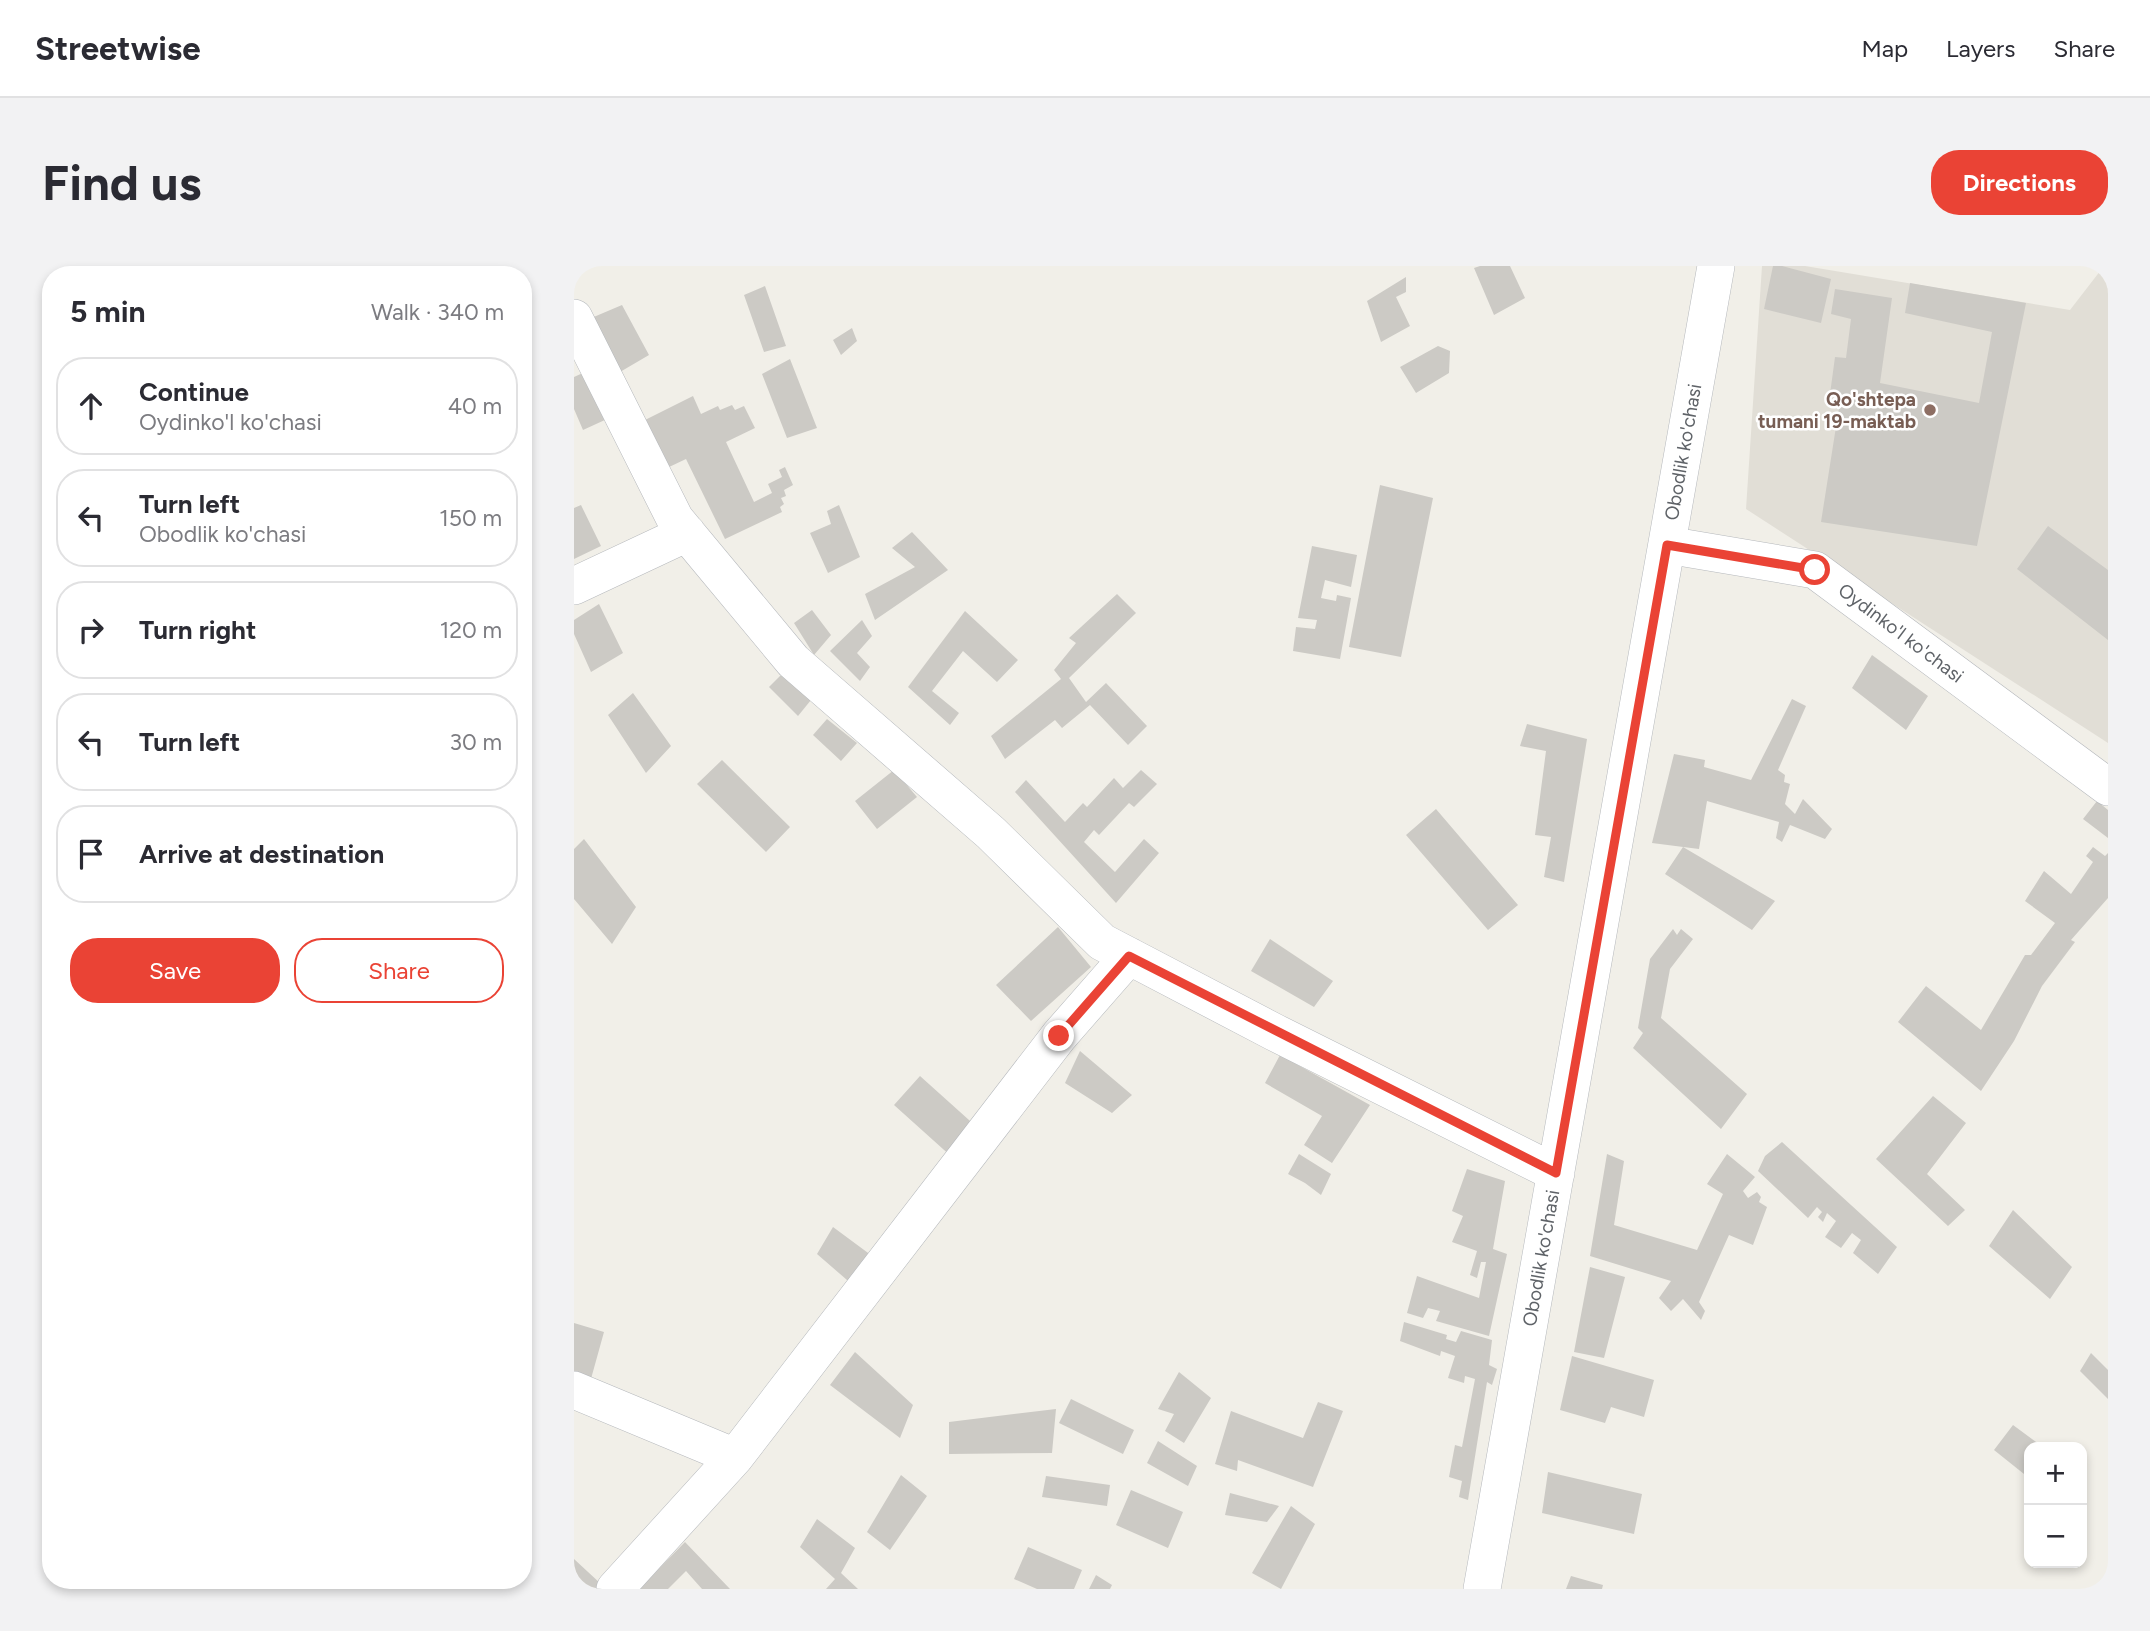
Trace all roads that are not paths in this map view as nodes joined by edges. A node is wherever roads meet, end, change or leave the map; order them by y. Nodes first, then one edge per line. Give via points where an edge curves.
1 (1716, 266) edge
2 (574, 318) edge
3 (687, 533) junction
4 (1667, 545) junction
5 (574, 586) edge
6 (2108, 787) edge
7 (1129, 956) junction
8 (1556, 1173) junction
9 (574, 1390) edge
10 (735, 1457) junction
11 (615, 1589) edge
12 (1482, 1589) edge

1 - 4 street, Obodlik ko'chasi
2 - 3 street via 675,519
3 - 5 street
3 - 7 street via 793,661 991,834 1102,942
4 - 6 street, Oydinko'l ko'chasi via 1815,570
4 - 8 street, Obodlik ko'chasi
7 - 8 street
7 - 10 street via 1059,1036
8 - 12 street, Obodlik ko'chasi
9 - 10 street
10 - 11 street

